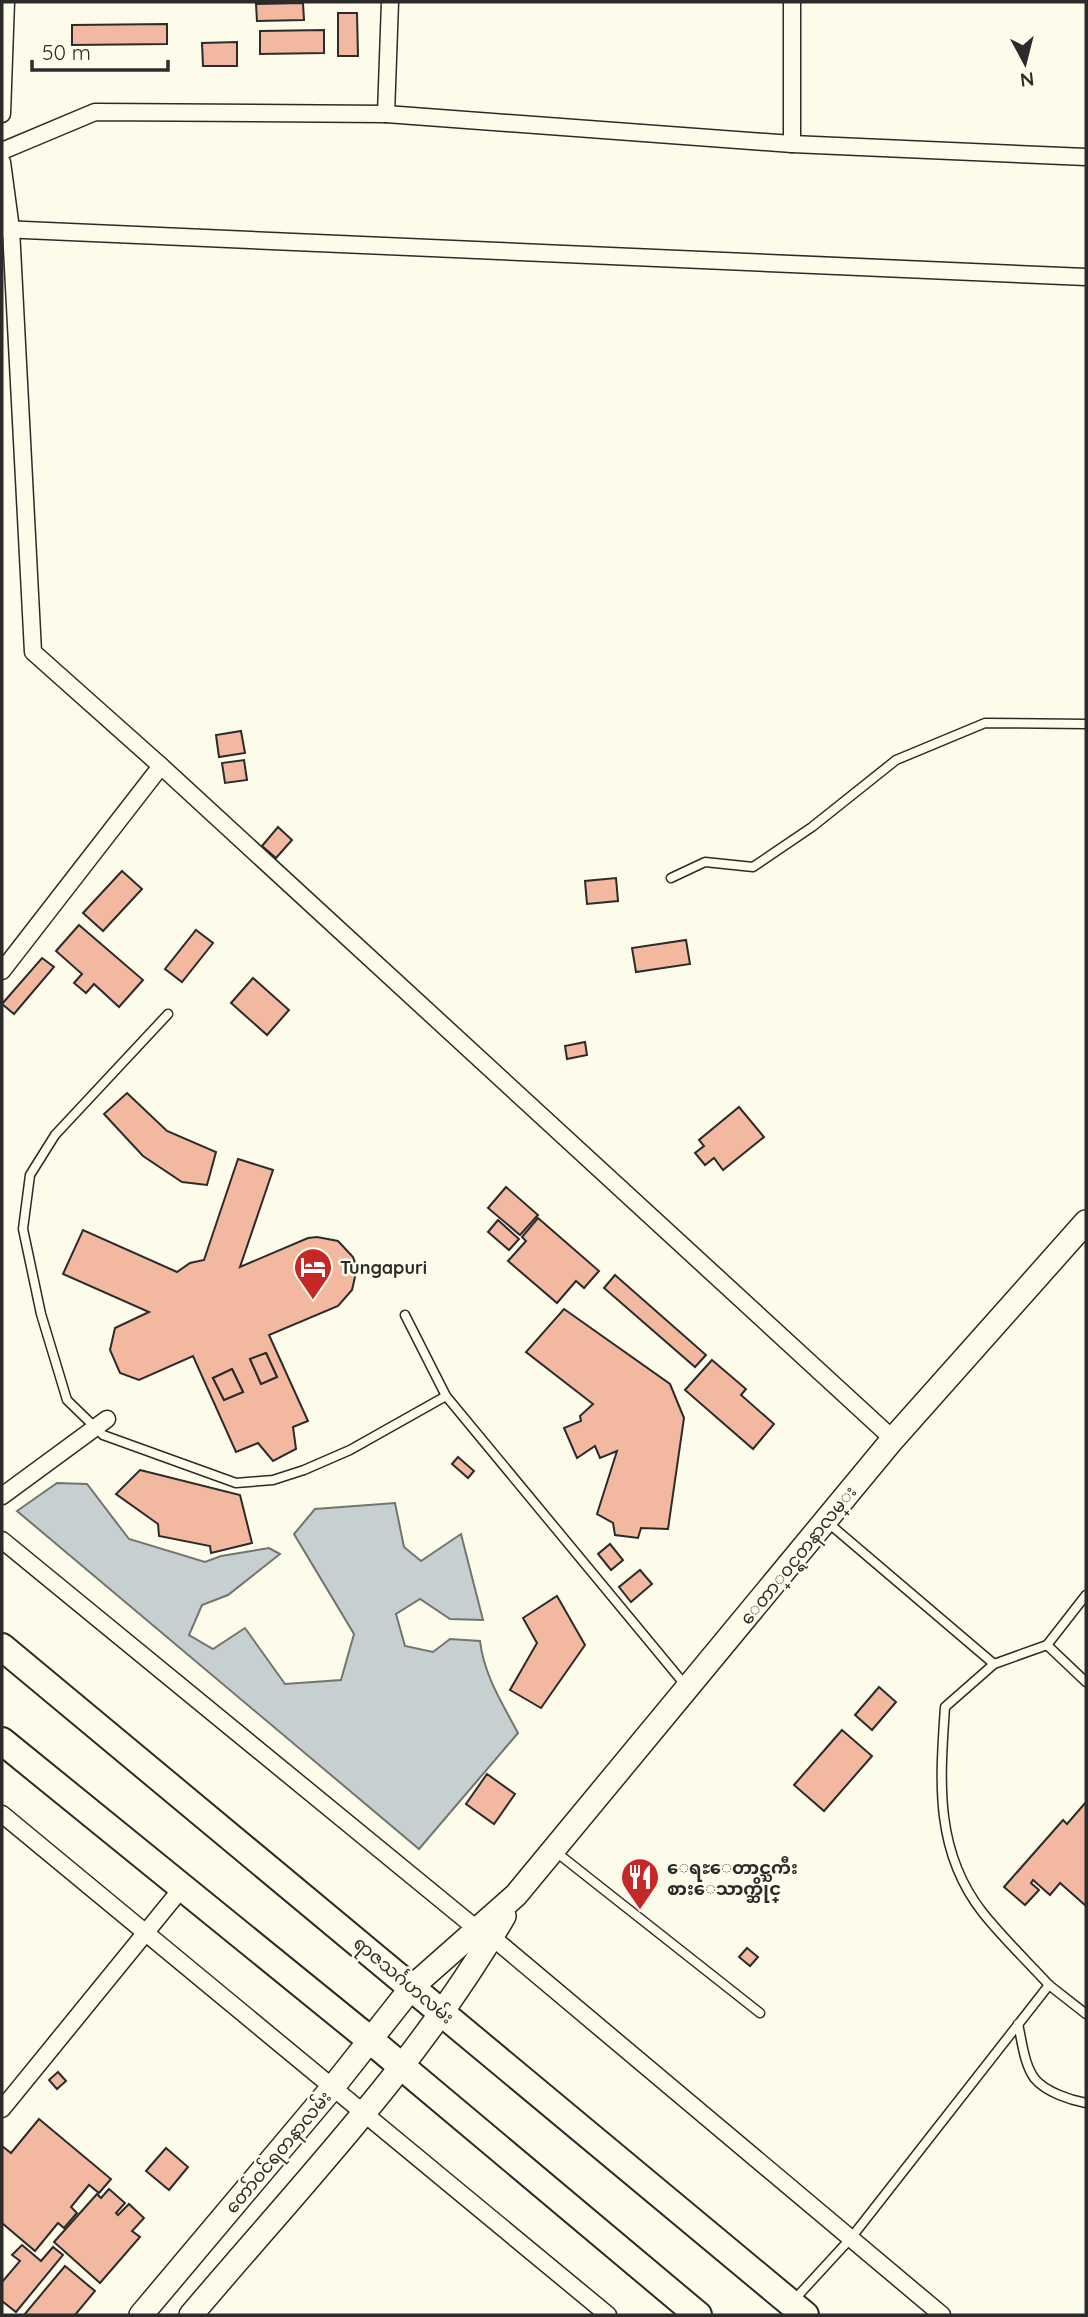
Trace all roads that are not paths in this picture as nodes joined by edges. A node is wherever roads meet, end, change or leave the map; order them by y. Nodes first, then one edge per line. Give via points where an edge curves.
1 (6, 2) edge
2 (390, 2) edge
3 (793, 2) edge
4 (2, 114) edge
5 (386, 114) junction
6 (792, 144) junction
7 (2, 151) edge
8 (1086, 157) edge
9 (2, 162) edge
10 (6, 229) edge
11 (1086, 277) edge
12 (1086, 724) edge
13 (161, 766) junction
14 (671, 878) dead end
15 (2, 971) edge
16 (168, 1013) dead end
17 (1086, 1222) edge
18 (405, 1315) dead end
19 (446, 1396) junction
20 (101, 1423) junction
21 (893, 1439) junction
22 (2, 1496) edge
23 (826, 1521) junction
24 (2, 1540) edge
25 (1086, 1595) edge
26 (1047, 1645) junction
27 (2, 1647) edge
28 (995, 1664) junction
29 (1086, 1682) edge
30 (688, 1688) junction
31 (2, 1741) edge
32 (2, 1814) edge
33 (553, 1850) junction
34 (182, 1888) junction
35 (147, 1933) junction
36 (485, 1934) junction
37 (1049, 1984) junction
38 (412, 1987) junction
39 (443, 2013) junction
40 (760, 2013) dead end
41 (1086, 2014) edge
42 (1018, 2024) junction
43 (369, 2039) junction
44 (401, 2067) junction
45 (333, 2087) junction
46 (1086, 2103) edge
47 (2, 2109) edge
48 (364, 2112) junction
49 (850, 2238) junction
50 (798, 2309) edge
51 (141, 2315) edge
52 (191, 2315) edge
53 (608, 2315) edge
54 (698, 2315) edge
55 (942, 2315) edge

1 - 4 street
2 - 5 street
3 - 6 street
5 - 6 street
5 - 7 street via 95,112
6 - 8 street
9 - 10 street
10 - 11 street
10 - 13 street via 33,652
12 - 14 lane via 985,723 896,760 753,867 705,862
13 - 15 street
13 - 21 street
16 - 20 lane via 55,1135 30,1175 23,1230 41,1314 67,1400
17 - 21 main road, ေတာ္၀င္ရတနာလမ္း
18 - 19 lane
19 - 20 lane via 350,1450 304,1470 273,1480 236,1483 103,1435
19 - 30 lane
20 - 22 street
21 - 23 main road, ေတာ္၀င္ရတနာလမ္း
23 - 28 lane
23 - 30 main road, ေတာ္၀င္ရတနာလမ္း
24 - 36 street
25 - 26 lane
26 - 28 lane
26 - 29 lane
27 - 38 main road, ရာဇသင်္ဂဟလမ်း
28 - 37 lane via 945,1707 940,1780 945,1831 959,1873 982,1912
30 - 33 main road, ေတာ္၀င္ရတနာလမ္း
31 - 34 main road
32 - 35 street
33 - 36 main road, ေတာ္၀င္ရတနာလမ္း
33 - 40 lane
34 - 35 street
34 - 43 main road
35 - 45 street
35 - 47 street
36 - 38 main road, တော်ဝင်ရတနာလမ်း
36 - 39 main road, ေတာ္၀င္ရတနာလမ္း
36 - 49 street
37 - 41 lane
37 - 42 lane
38 - 39 main road, ရာဇသင်္ဂဟလမ်း
38 - 43 main road, တော်ဝင်ရတနာလမ်း
39 - 44 main road
39 - 50 main road, ရာဇသင်္ဂဟလမ်း
42 - 46 lane via 1035,2079 1067,2100
42 - 49 lane
43 - 44 main road
43 - 45 main road, တော်ဝင်ရတနာလမ်း
44 - 48 main road
44 - 54 main road
45 - 48 street
45 - 51 main road, တော်ဝင်ရတနာလမ်း
48 - 52 main road
48 - 53 street
49 - 50 lane
49 - 55 street

